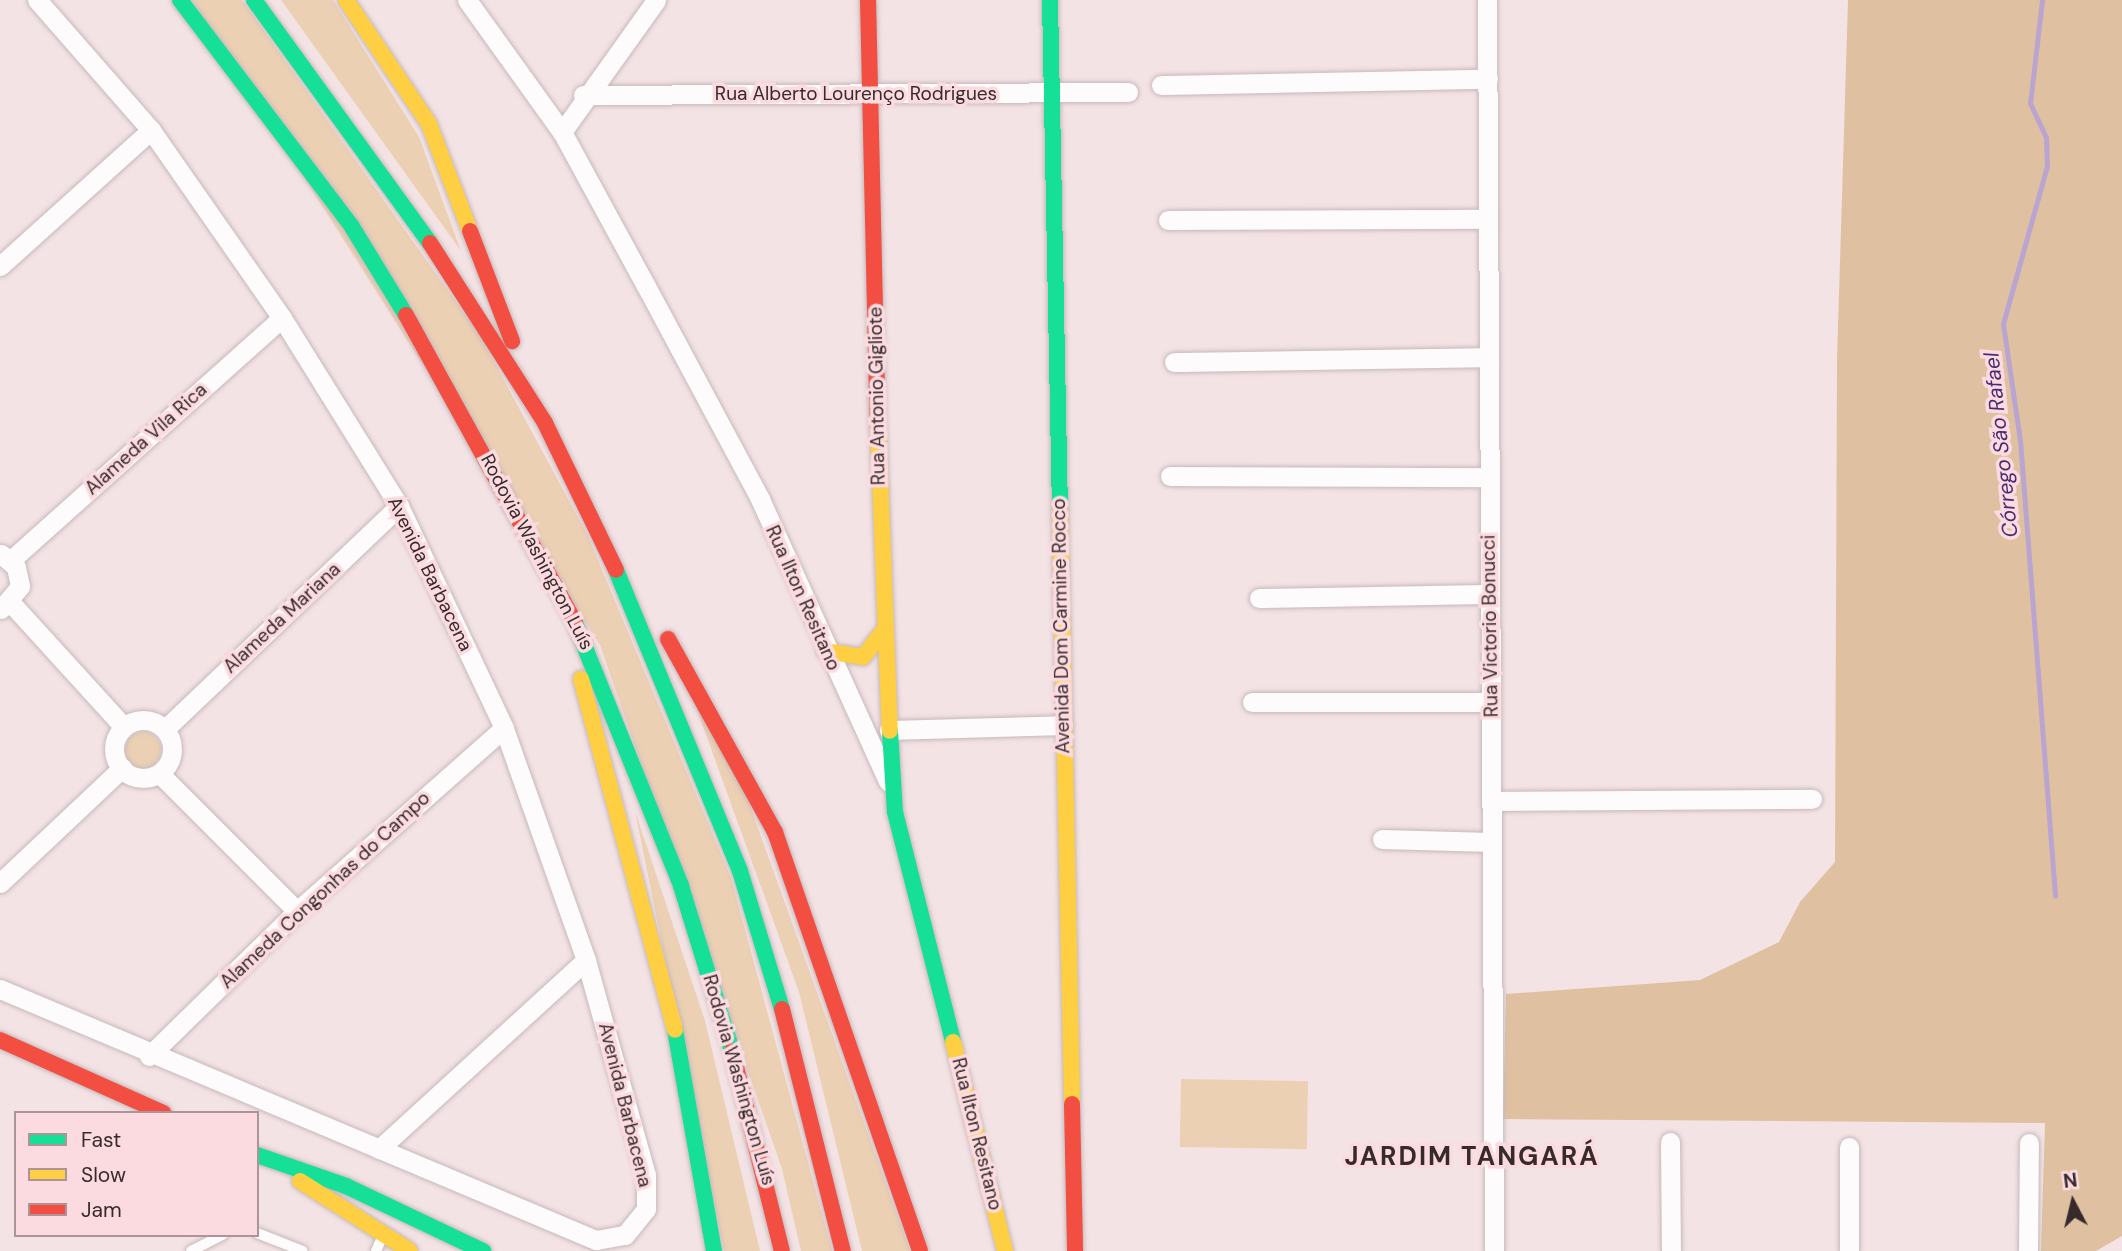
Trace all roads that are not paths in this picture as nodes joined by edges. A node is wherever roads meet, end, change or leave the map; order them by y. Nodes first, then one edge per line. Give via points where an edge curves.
1 (37, 0) edge
2 (180, 0) edge
3 (254, 0) edge
4 (346, 0) edge
5 (467, 0) edge
6 (656, 0) edge
7 (868, 0) edge
8 (1050, 0) edge
9 (1487, 0) edge
10 (1488, 79) junction
11 (1161, 85) dead end
12 (1053, 92) junction
13 (1128, 92) dead end
14 (583, 95) junction
15 (869, 96) junction
16 (152, 130) junction
17 (562, 132) junction
18 (1488, 219) junction
19 (1168, 220) dead end
20 (0, 266) edge
21 (282, 318) junction
22 (1488, 357) junction
23 (1174, 362) dead end
24 (545, 423) junction
25 (1170, 476) dead end
26 (1488, 477) junction
27 (399, 506) junction
28 (518, 515) junction
29 (597, 526) junction
30 (5, 557) edge
31 (1489, 594) junction
32 (1259, 598) dead end
33 (6, 606) edge
34 (883, 631) junction
35 (825, 651) junction
36 (1252, 702) dead end
37 (1491, 702) junction
38 (1063, 725) junction
39 (124, 727) junction
40 (503, 728) junction
41 (164, 729) junction
42 (889, 730) junction
43 (122, 768) junction
44 (160, 774) junction
45 (893, 792) junction
46 (1812, 799) dead end
47 (1492, 801) junction
48 (1382, 839) dead end
49 (1491, 842) junction
50 (0, 883) edge
51 (297, 911) junction
52 (586, 960) junction
53 (0, 989) edge
54 (0, 1040) edge
55 (149, 1056) junction
56 (159, 1111) edge
57 (1670, 1142) dead end
58 (2029, 1143) dead end
59 (1849, 1147) dead end
60 (379, 1149) junction
61 (265, 1158) edge
62 (428, 1222) junction
63 (259, 1234) edge
64 (383, 1235) junction
65 (219, 1237) edge
66 (191, 1251) edge
67 (303, 1251) edge
68 (376, 1251) edge
69 (410, 1251) edge
70 (483, 1251) edge
71 (714, 1251) edge
72 (782, 1251) edge
73 (843, 1251) edge
74 (920, 1251) edge
75 (1005, 1251) edge
76 (1075, 1251) edge
77 (1494, 1251) edge
78 (1671, 1251) edge
79 (1849, 1251) edge
80 (2028, 1251) edge

1 - 16 street, Avenida Barbacena
2 - 28 main road, Rodovia Washington Luís via 352,227 447,382
3 - 24 main road via 374,159
4 - 24 main road via 429,124
5 - 17 street, Rua Ilton Resitano
6 - 14 street
7 - 15 main road, Rua Antonio Gigliote
8 - 12 main road, Avenida Dom Carmine Rocco
9 - 10 street, Rua Victorio Bonucci
10 - 11 street
10 - 18 street, Rua Victorio Bonucci
12 - 13 street, Rua Alberto Lourenço Rodrigues
12 - 15 street, Rua Alberto Lourenço Rodrigues
12 - 38 main road, Avenida Dom Carmine Rocco
14 - 15 street, Rua Alberto Lourenço Rodrigues
14 - 17 street
15 - 34 main road, Rua Antonio Gigliote
16 - 20 street
16 - 21 street, Avenida Barbacena
17 - 35 street, Rua Ilton Resitano via 760,499
18 - 19 street
18 - 22 street, Rua Victorio Bonucci
21 - 27 street, Avenida Barbacena
21 - 30 street, Alameda Vila Rica
22 - 23 street
22 - 26 street, Rua Victorio Bonucci
24 - 29 main road
25 - 26 street
26 - 31 street, Rua Victorio Bonucci
27 - 40 street, Avenida Barbacena
27 - 41 street, Alameda Mariana
28 - 71 main road via 581,680 681,1050 702,1143
28 - 72 main road, Rodovia Washington Luís via 565,598 644,782 724,1017
29 - 73 main road via 740,871 795,1051
29 - 74 main road via 747,773 775,832
30 - 33 street via 20,576
31 - 32 street
31 - 37 street, Rua Victorio Bonucci
33 - 39 street
34 - 35 main road via 863,657
34 - 42 main road, Rua Antonio Gigliote
35 - 45 street, Rua Ilton Resitano
36 - 37 street
37 - 47 street, Rua Victorio Bonucci
38 - 42 street
38 - 76 main road, Avenida Dom Carmine Rocco
39 - 41 street via 140,720
39 - 43 street via 115,743
40 - 51 street, Alameda Congonhas do Campo
40 - 52 street, Avenida Barbacena
41 - 44 street via 172,754
42 - 45 main road, Rua Antonio Gigliote
43 - 44 street via 138,777
43 - 50 street
44 - 51 street
45 - 75 main road, Rua Ilton Resitano via 901,847
46 - 47 street
47 - 49 street, Rua Victorio Bonucci
48 - 49 street
49 - 77 street, Rua Victorio Bonucci
51 - 55 street, Alameda Congonhas do Campo
52 - 60 street
52 - 60 street, Avenida Barbacena via 646,1175 646,1209 634,1229 596,1240
53 - 55 street
54 - 56 main road
55 - 60 street
57 - 78 street
58 - 80 street
59 - 79 street
61 - 62 main road
61 - 64 main road
62 - 64 main road via 397,1218
62 - 70 main road
63 - 67 lane
64 - 68 lane
64 - 69 main road
65 - 66 lane

